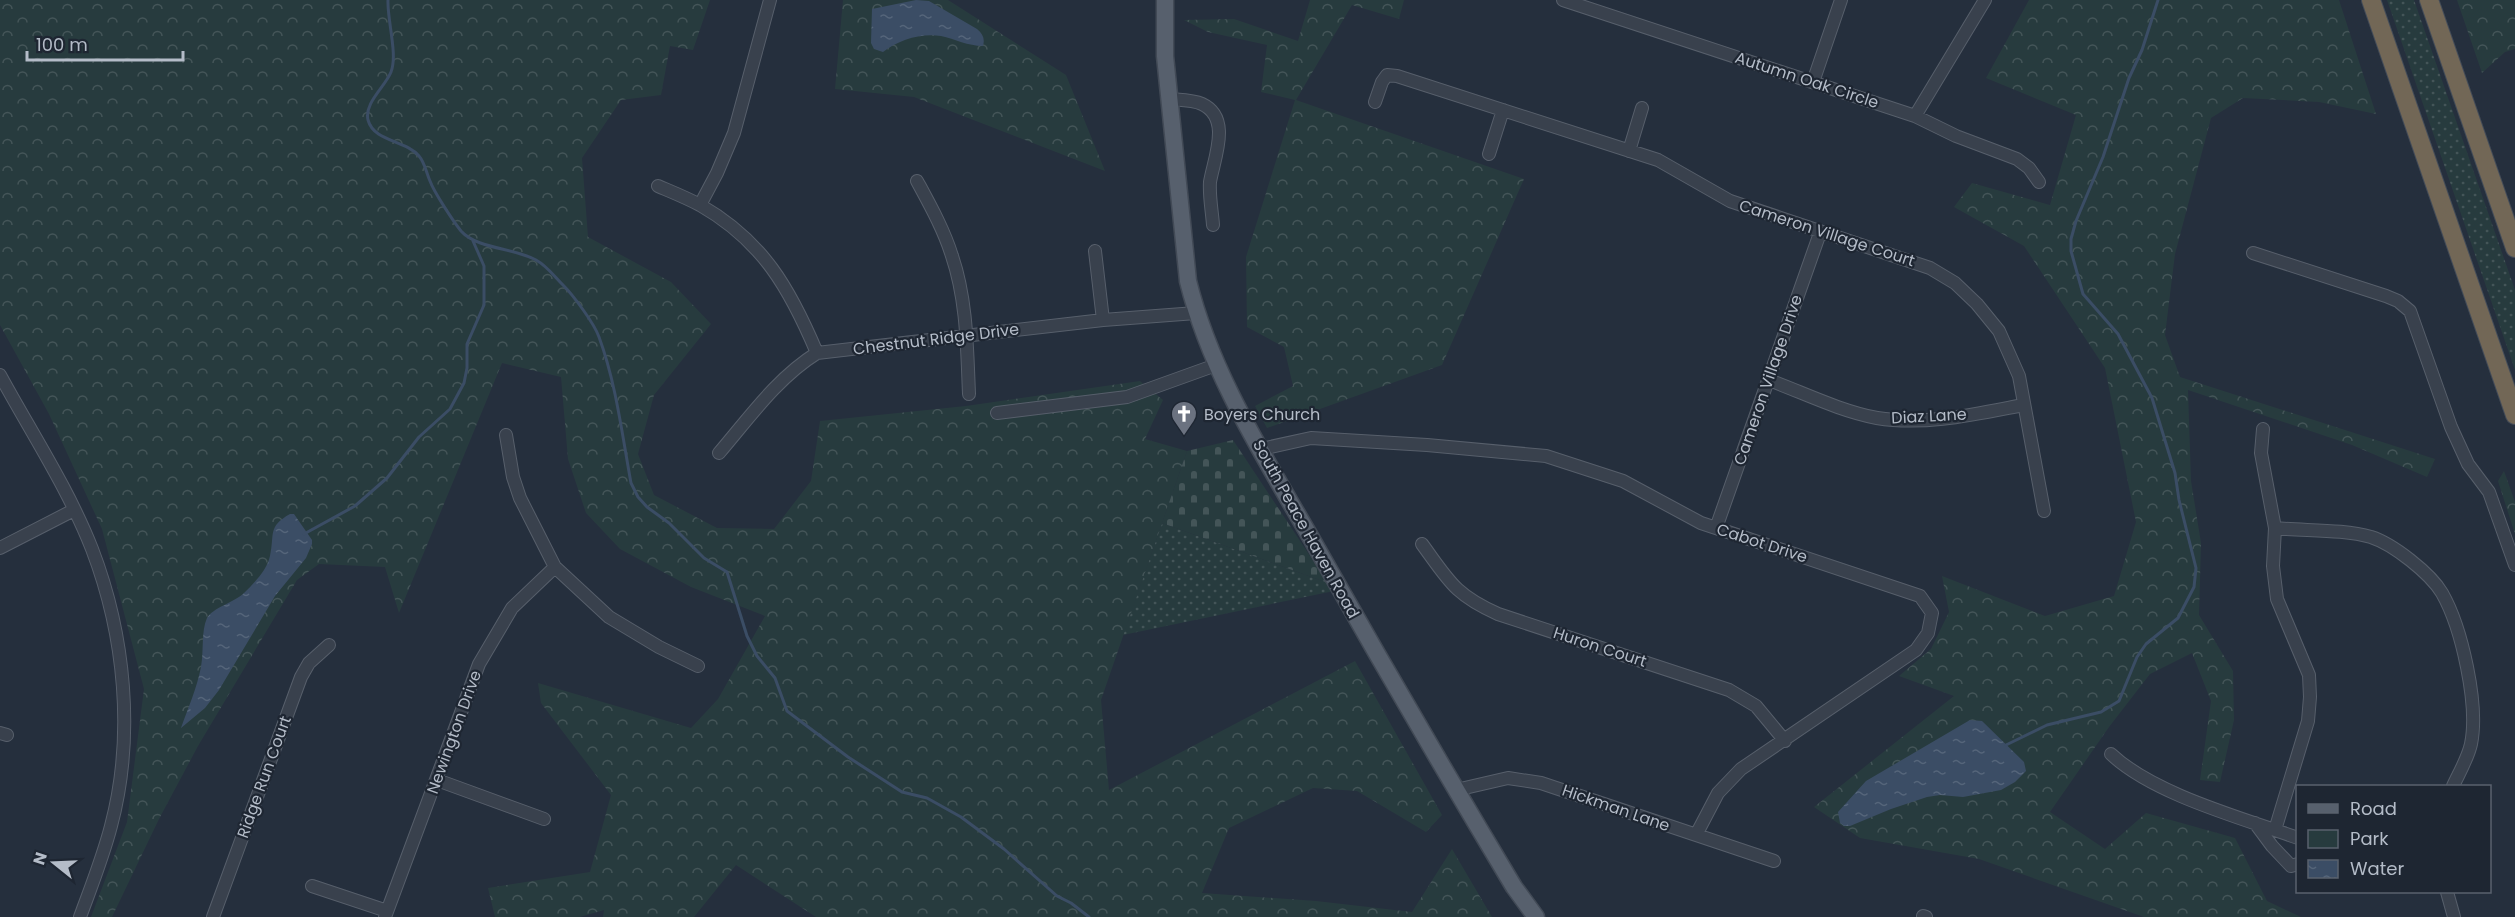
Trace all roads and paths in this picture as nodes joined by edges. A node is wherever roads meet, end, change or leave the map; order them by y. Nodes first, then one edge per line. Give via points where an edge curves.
1 (770, 0) edge
2 (1165, 0) edge
3 (1563, 0) edge
4 (1841, 0) edge
5 (1985, 0) edge
6 (2371, 0) edge
7 (2429, 0) edge
8 (1813, 82) junction
9 (1169, 99) junction
10 (1375, 102) dead end
11 (1642, 108) dead end
12 (1503, 110) junction
13 (1915, 116) junction
14 (1629, 151) junction
15 (1489, 154) dead end
16 (917, 181) dead end
17 (2039, 182) dead end
18 (658, 186) dead end
19 (700, 205) junction
20 (1213, 225) dead end
21 (1820, 232) junction
22 (2515, 248) edge
23 (1095, 251) dead end
24 (2253, 253) dead end
25 (1196, 313) junction
26 (1103, 320) junction
27 (966, 336) junction
28 (817, 353) junction
29 (1216, 365) junction
30 (0, 375) edge
31 (1769, 380) junction
32 (969, 394) dead end
33 (2023, 405) junction
34 (997, 412) dead end
35 (2515, 416) edge
36 (2263, 429) dead end
37 (506, 435) dead end
38 (1261, 449) junction
39 (719, 453) dead end
40 (74, 510) junction
41 (2044, 511) dead end
42 (1716, 528) junction
43 (2275, 528) junction
44 (1422, 544) dead end
45 (0, 548) edge
46 (2515, 565) edge
47 (555, 567) junction
48 (329, 645) dead end
49 (698, 666) dead end
50 (1785, 741) junction
51 (2111, 754) dead end
52 (437, 780) junction
53 (2453, 785) edge
54 (1456, 790) junction
55 (544, 819) dead end
56 (2255, 823) junction
57 (2275, 830) junction
58 (1696, 835) junction
59 (2296, 837) edge
60 (1774, 861) dead end
61 (2296, 865) edge
62 (312, 885) dead end
63 (2448, 893) edge
64 (386, 914) edge
65 (80, 917) edge
66 (213, 917) edge
67 (1536, 917) edge
68 (2454, 917) edge

1 - 19 street via 734,133
2 - 9 main road, South Peace Haven Road
3 - 8 street, Autumn Oak Circle
4 - 8 street
5 - 13 street
6 - 35 highway
7 - 22 highway
8 - 13 street, Autumn Oak Circle
9 - 20 street via 1201,104 1218,121 1220,135 1210,186
9 - 25 main road, South Peace Haven Road via 1186,271
10 - 12 street, Cameron Village Court via 1387,75
11 - 14 street
12 - 14 street, Cameron Village Court
12 - 15 street
13 - 17 street, Autumn Oak Circle via 2017,159
14 - 21 street, Cameron Village Court via 1683,172 1730,201
16 - 27 street via 953,258
18 - 19 street
19 - 28 street via 744,238 776,272 797,306
21 - 31 street, Cameron Village Drive
21 - 33 street, Cameron Village Court via 1906,258 1955,283 1998,331 2019,376
23 - 26 street
24 - 46 street via 2386,296 2410,311 2451,427 2468,464 2489,492
25 - 26 street, Chestnut Ridge Drive
25 - 29 main road, South Peace Haven Road
26 - 27 street, Chestnut Ridge Drive
27 - 28 street, Chestnut Ridge Drive
27 - 32 street
28 - 39 street via 782,381
29 - 34 street via 1127,397
29 - 38 main road, South Peace Haven Road
30 - 40 street
31 - 33 street, Diaz Lane via 1879,418 1947,418
31 - 42 street, Cameron Village Drive
33 - 41 street, Cameron Village Court
36 - 43 street via 2261,453
37 - 47 street via 520,498
38 - 42 street, Cabot Drive via 1311,438 1546,456 1623,481
38 - 54 main road, South Peace Haven Road
40 - 45 street
40 - 65 street via 111,602 123,701 122,763 111,824
42 - 50 street, Cabot Drive via 1920,596 1932,614 1928,633 1916,650
43 - 53 street via 2370,537 2393,547 2441,592 2469,673 2473,702 2471,746
43 - 57 street via 2273,566 2277,599 2309,675 2310,698 2308,721
44 - 50 street, Huron Court via 1454,588 1473,603 1729,690 1756,706
47 - 49 street via 609,617
47 - 52 street, Newington Drive via 512,608 496,632 479,664
48 - 66 street, Ridge Run Court via 309,663 301,677
50 - 58 street, Cabot Drive via 1729,780 1709,806
51 - 56 street via 2153,784
52 - 55 street
52 - 64 street, Newington Drive
54 - 58 street, Hickman Lane via 1508,778 1541,783
54 - 67 main road, South Peace Haven Road
56 - 57 street
56 - 61 street via 2291,866
57 - 59 street
58 - 60 street, Hickman Lane
62 - 64 street
63 - 68 street

